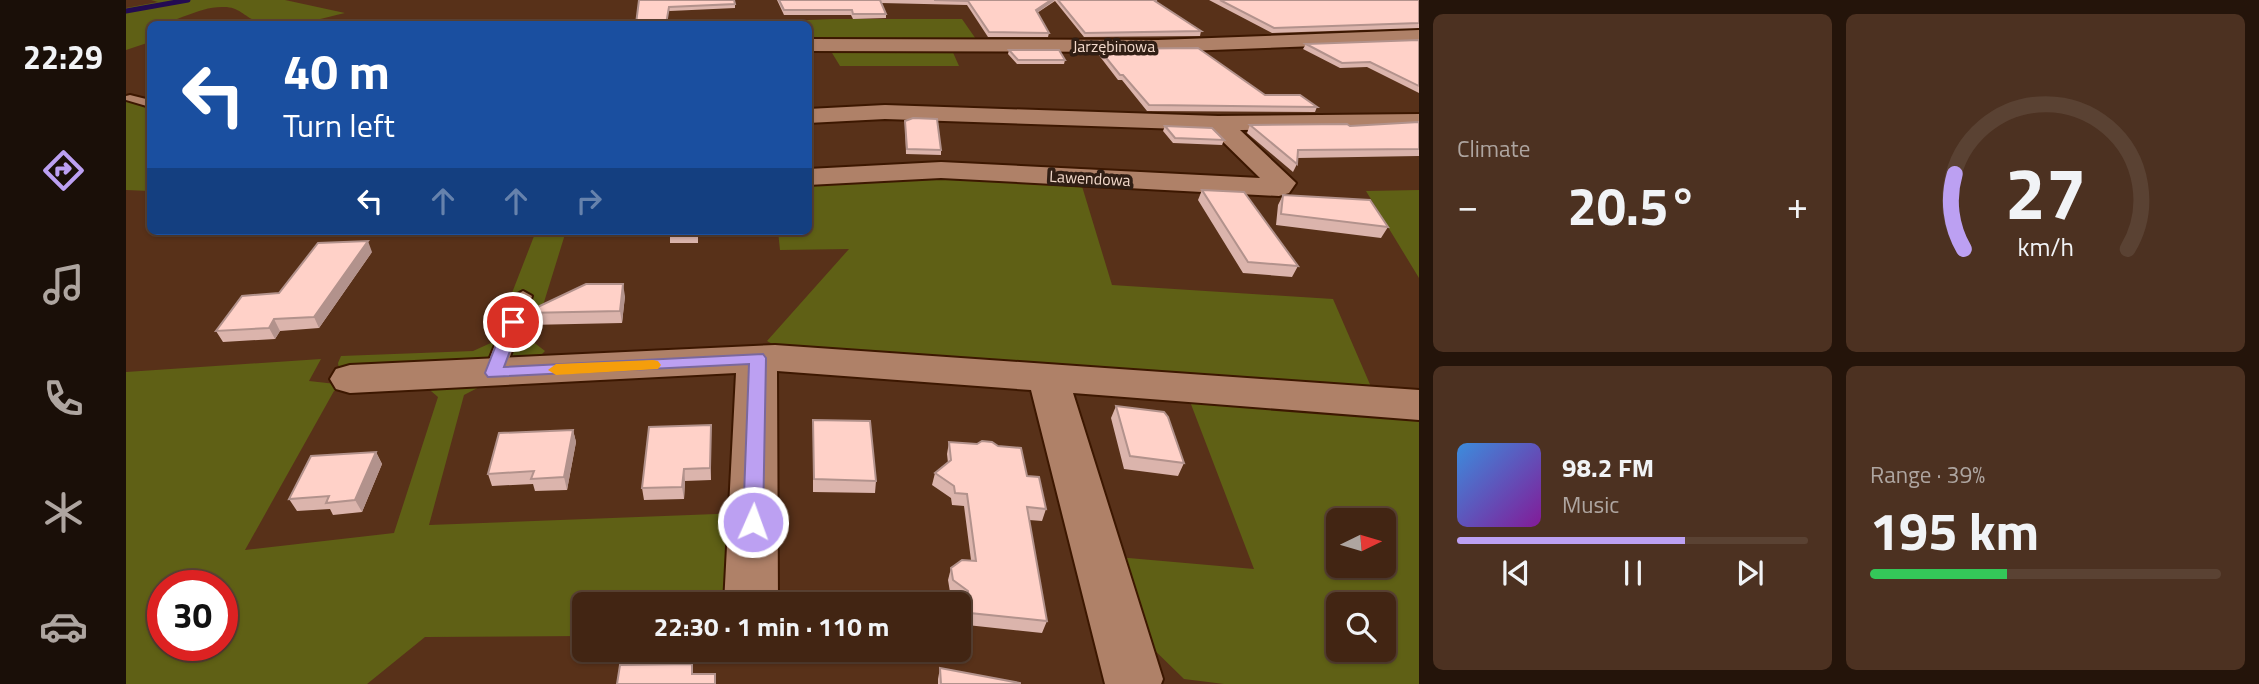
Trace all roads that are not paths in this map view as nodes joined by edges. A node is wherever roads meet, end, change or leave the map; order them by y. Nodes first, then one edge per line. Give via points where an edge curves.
1 (1419, 36) edge
2 (812, 45) edge
3 (130, 98) dead end
4 (147, 103) edge
5 (812, 116) edge
6 (1419, 121) edge
7 (1218, 123) junction
8 (812, 177) edge
9 (523, 296) dead end
10 (757, 358) junction
11 (494, 373) junction
12 (1048, 378) junction
13 (350, 379) dead end
14 (1419, 405) edge
15 (751, 592) edge
16 (1133, 679) dead end

1 - 2 street, Jarzębinowa via 1170,46
3 - 4 lane
5 - 7 street via 885,112
6 - 7 street
7 - 8 street, Lawendowa via 1282,183 1279,187 941,170
9 - 11 lane
10 - 11 street
10 - 12 street
10 - 15 street
11 - 13 street
12 - 14 street
12 - 16 street

